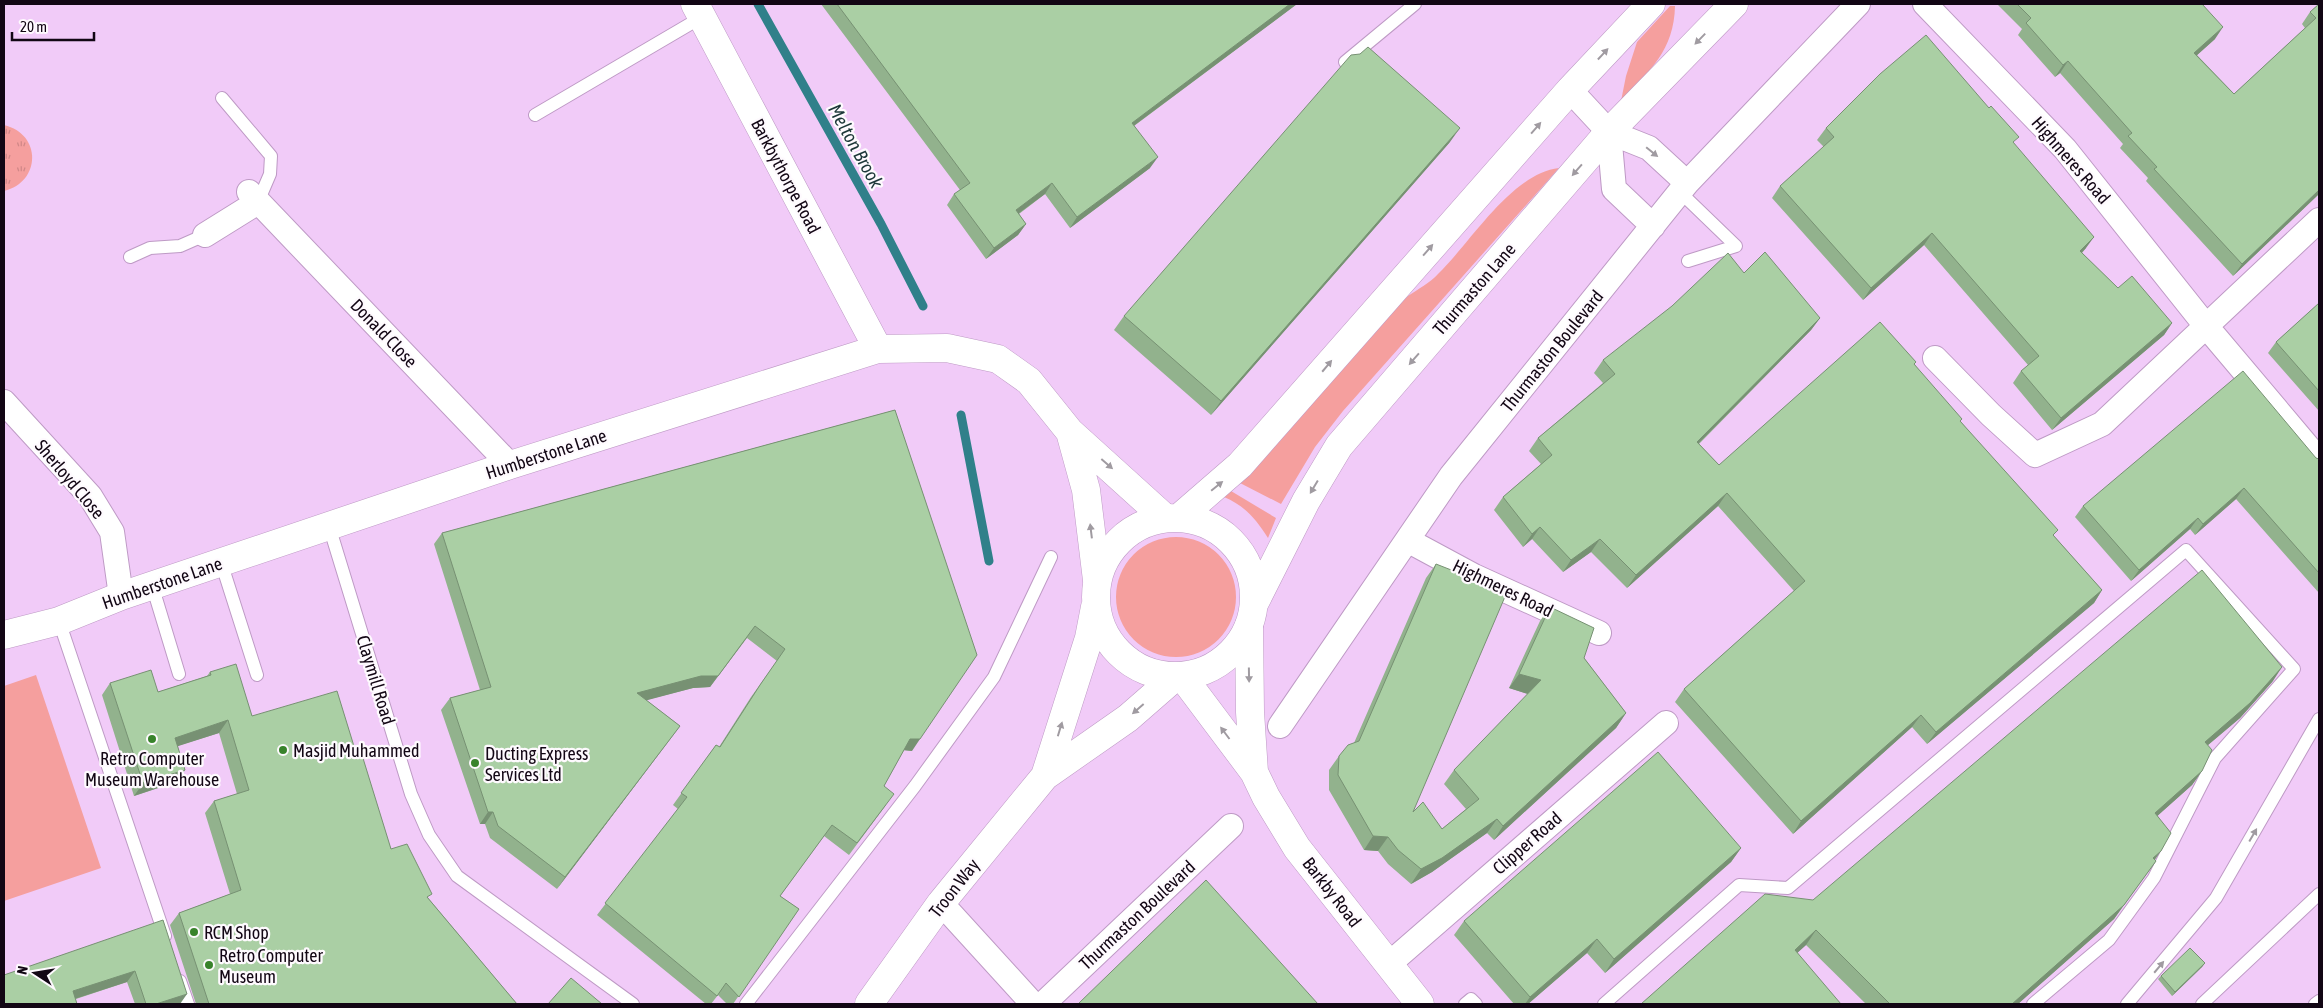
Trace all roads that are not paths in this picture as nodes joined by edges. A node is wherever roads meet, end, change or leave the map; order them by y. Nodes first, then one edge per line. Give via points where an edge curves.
1 (1415, 4) edge
2 (1651, 4) edge
3 (1858, 4) edge
4 (1925, 4) edge
5 (1726, 7) edge
6 (698, 10) edge
7 (1345, 62) edge
8 (1570, 90) junction
9 (222, 98) dead end
10 (535, 115) dead end
11 (1609, 132) junction
12 (1684, 188) junction
13 (254, 197) junction
14 (2319, 220) edge
15 (1653, 226) junction
16 (205, 235) joint
17 (130, 257) dead end
18 (1688, 261) dead end
19 (2206, 326) junction
20 (878, 349) junction
21 (1935, 358) dead end
22 (4, 402) edge
23 (1070, 432) junction
24 (2319, 460) edge
25 (510, 465) junction
26 (1172, 517) junction
27 (329, 526) junction
28 (1409, 541) junction
29 (1050, 557) dead end
30 (221, 562) junction
31 (152, 585) junction
32 (1096, 592) junction
33 (121, 596) junction
34 (1252, 615) junction
35 (59, 620) junction
36 (1598, 633) dead end
37 (4, 635) edge
38 (179, 674) dead end
39 (257, 675) dead end
40 (1178, 677) junction
41 (2319, 719) edge
42 (1666, 723) dead end
43 (1280, 726) dead end
44 (1254, 772) junction
45 (1045, 776) junction
46 (1231, 826) dead end
47 (2319, 894) edge
48 (941, 903) junction
49 (169, 948) edge
50 (1388, 964) junction
51 (175, 967) edge
52 (2319, 1001) edge
53 (188, 1004) edge
54 (633, 1004) edge
55 (746, 1004) edge
56 (869, 1004) edge
57 (1033, 1004) edge
58 (1043, 1004) edge
59 (1420, 1004) edge
60 (1465, 1004) edge
61 (1476, 1004) edge
62 (1604, 1004) edge
63 (2033, 1004) edge
64 (2127, 1004) edge
65 (2202, 1004) edge
66 (2315, 1004) edge

1 - 7 lane
8 -> 2 main road
3 - 12 street, Thurmaston Boulevard
4 - 19 street, Highmeres Road via 2065,149
5 -> 11 main road, Thurmaston Lane
6 - 10 lane
6 - 20 main road, Barkbythorpe Road
8 - 11 street
26 -> 8 main road via 1240,465
9 - 13 lane via 271,156 270,174
11 -> 12 street via 1649,148
11 - 15 street via 1614,189
11 -> 34 main road, Thurmaston Lane via 1339,446 1306,501
12 - 15 street, Thurmaston Boulevard
12 - 18 lane via 1736,246
13 - 16 street
13 - 25 street, Donald Close
14 - 19 street
15 - 28 street, Thurmaston Boulevard via 1451,476
16 - 17 lane via 180,246 150,248
19 - 21 street via 2102,424 2035,455
19 - 24 street, Highmeres Road
20 - 23 main road, Humberstone Lane via 947,348 998,359 1029,382
20 - 25 main road, Humberstone Lane
22 - 33 street, Sherloyd Close via 90,496 112,532
23 -> 26 main road, Humberstone Lane
32 -> 23 main road, Humberstone Lane via 1086,490
25 - 27 main road, Humberstone Lane
26 - 32 main road via 1141,524 1121,538 1106,557
26 - 34 main road via 1204,523 1226,536 1242,555 1252,578
27 - 30 main road, Humberstone Lane
27 - 54 lane, Claymill Road via 411,794 429,835 457,876
28 - 36 street, Highmeres Road via 1474,576
28 - 43 street, Thurmaston Boulevard
29 - 55 lane via 994,678 915,786
30 - 31 main road, Humberstone Lane
30 - 39 lane
31 - 33 main road, Humberstone Lane
31 - 38 lane
32 - 40 main road via 1101,627 1118,653 1151,674
45 -> 32 main road, Troon Way via 1089,638
33 - 35 main road, Humberstone Lane
34 - 40 main road via 1240,643 1227,657 1212,668
34 -> 44 main road, Barkby Road via 1250,712
35 - 37 main road, Humberstone Lane
35 - 49 lane
44 -> 40 main road, Barkby Road
40 -> 45 main road, Troon Way via 1128,718
64 -> 41 lane via 2216,898
42 - 50 street, Clipper Road
44 - 50 main road, Barkby Road via 1297,848
45 - 48 main road, Troon Way
46 - 58 street, Thurmaston Boulevard
47 - 65 lane
48 - 56 main road, Troon Way
48 - 57 street
50 - 59 main road, Barkby Road
51 - 53 lane
52 - 66 lane
60 - 61 lane via 1471,999
62 - 63 lane via 1739,884 1788,888 2186,550 2294,669 2215,758 2154,878 2109,940

